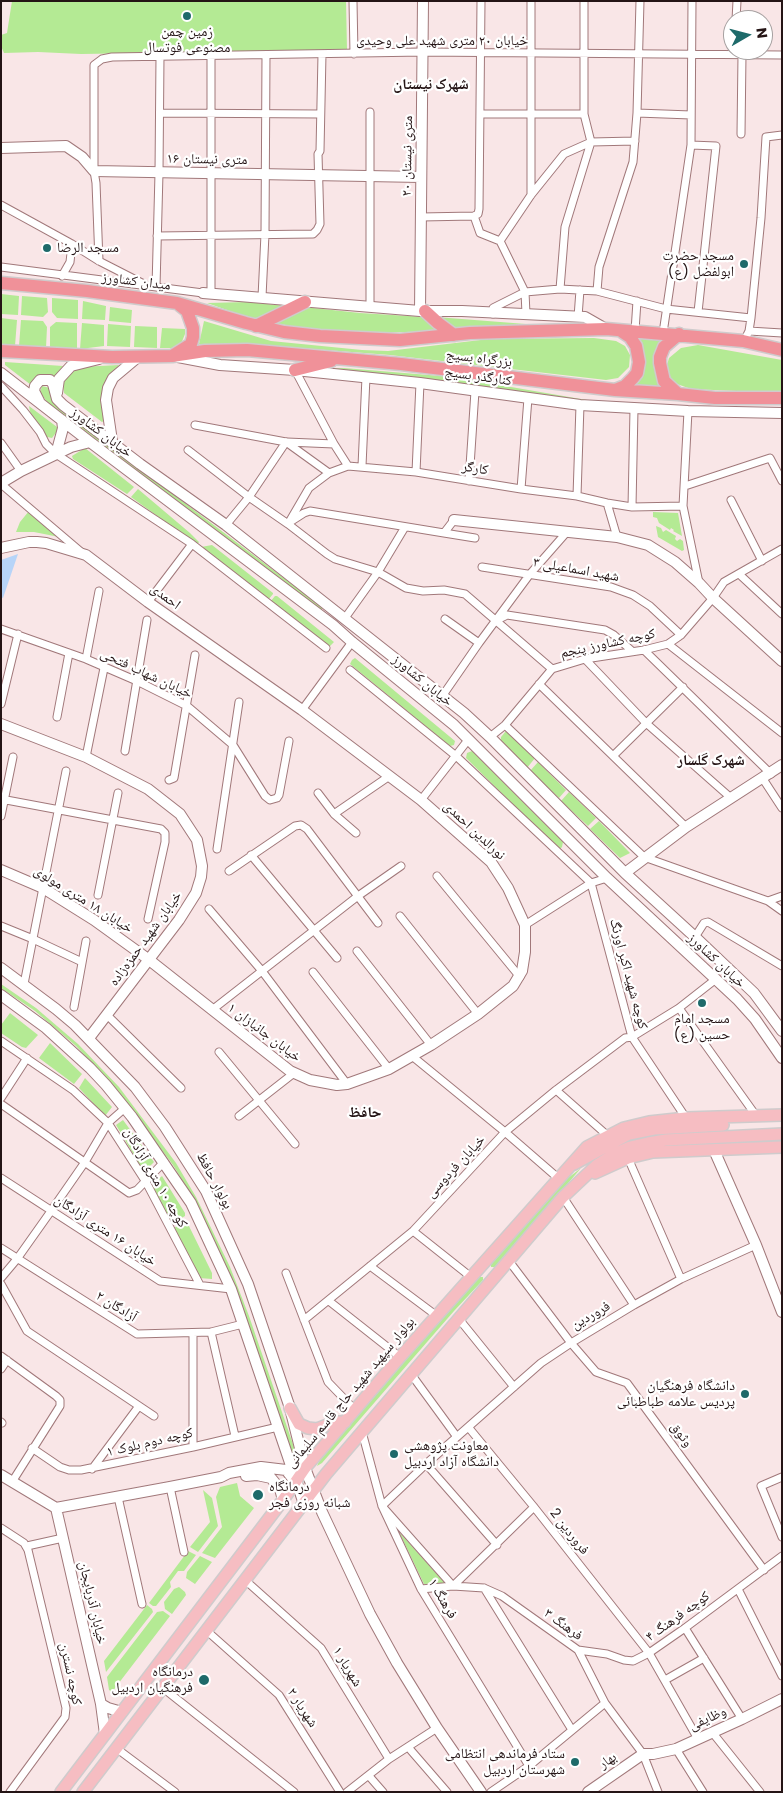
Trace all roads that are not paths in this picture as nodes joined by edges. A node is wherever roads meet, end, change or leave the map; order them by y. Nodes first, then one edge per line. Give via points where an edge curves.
1 (353, 1) edge
2 (423, 1) edge
3 (481, 1) edge
4 (531, 1) edge
5 (584, 1) edge
6 (640, 1) edge
7 (692, 1) edge
8 (423, 52) junction
9 (480, 53) junction
10 (530, 53) junction
11 (723, 53) edge
12 (322, 54) junction
13 (354, 54) junction
14 (584, 54) junction
15 (639, 54) junction
16 (691, 54) junction
17 (266, 55) junction
18 (160, 56) junction
19 (212, 56) junction
20 (738, 60) edge
21 (160, 112) junction
22 (370, 112) dead end
23 (212, 113) junction
24 (266, 113) junction
25 (637, 113) junction
26 (320, 114) junction
27 (480, 114) junction
28 (530, 114) junction
29 (584, 114) junction
30 (691, 115) junction
31 (741, 134) dead end
32 (782, 135) edge
33 (635, 141) junction
34 (591, 142) junction
35 (691, 145) junction
36 (1, 148) edge
37 (576, 148) junction
38 (586, 157) junction
39 (94, 171) junction
40 (159, 173) junction
41 (212, 174) junction
42 (266, 174) junction
43 (319, 176) junction
44 (370, 176) junction
45 (421, 177) junction
46 (531, 195) junction
47 (1, 205) edge
48 (421, 216) junction
49 (474, 216) junction
50 (265, 234) junction
51 (211, 235) junction
52 (157, 236) junction
53 (500, 241) junction
54 (72, 244) junction
55 (99, 261) junction
56 (1, 267) edge
57 (62, 276) junction
58 (1, 283) edge
59 (152, 287) junction
60 (560, 289) junction
61 (580, 290) junction
62 (597, 291) junction
63 (525, 292) junction
64 (207, 293) junction
65 (262, 297) junction
66 (637, 301) junction
67 (304, 302) junction
68 (178, 303) junction
69 (370, 306) junction
70 (666, 309) junction
71 (423, 311) junction
72 (698, 312) junction
73 (493, 314) junction
74 (526, 314) junction
75 (578, 317) junction
76 (751, 318) junction
77 (256, 326) junction
78 (606, 329) junction
79 (621, 331) junction
80 (635, 331) junction
81 (663, 333) junction
82 (782, 333) edge
83 (454, 334) junction
84 (680, 334) junction
85 (746, 336) junction
86 (782, 350) edge
87 (1, 351) edge
88 (172, 356) junction
89 (106, 357) junction
90 (138, 357) junction
91 (340, 358) junction
92 (295, 370) junction
93 (1, 373) edge
94 (366, 377) junction
95 (420, 383) junction
96 (1, 386) edge
97 (615, 390) junction
98 (475, 391) junction
99 (678, 394) junction
100 (57, 398) junction
101 (528, 398) junction
102 (782, 398) edge
103 (42, 405) junction
104 (580, 405) junction
105 (634, 409) junction
106 (688, 411) junction
107 (782, 414) edge
108 (62, 420) junction
109 (195, 424) dead end
110 (112, 441) junction
111 (90, 442) junction
112 (286, 442) junction
113 (1, 443) edge
114 (334, 444) junction
115 (188, 450) dead end
116 (56, 454) junction
117 (348, 466) junction
118 (362, 466) junction
119 (21, 470) junction
120 (416, 472) junction
121 (329, 473) junction
122 (469, 481) junction
123 (782, 481) edge
124 (1, 483) edge
125 (685, 486) junction
126 (521, 489) junction
127 (577, 496) junction
128 (248, 497) junction
129 (732, 500) dead end
130 (607, 504) junction
131 (683, 506) junction
132 (632, 507) junction
133 (454, 520) joint
134 (288, 524) junction
135 (226, 525) junction
136 (405, 527) junction
137 (444, 533) junction
138 (566, 533) junction
139 (617, 537) junction
140 (475, 538) dead end
141 (192, 544) junction
142 (1, 548) edge
143 (782, 548) edge
144 (86, 555) junction
145 (762, 561) junction
146 (482, 567) dead end
147 (378, 572) junction
148 (530, 574) junction
149 (739, 574) junction
150 (699, 583) junction
151 (99, 591) dead end
152 (713, 598) junction
153 (148, 602) junction
154 (782, 614) edge
155 (345, 618) junction
156 (445, 618) dead end
157 (147, 620) dead end
158 (495, 620) junction
159 (1, 629) edge
160 (18, 634) junction
161 (681, 635) junction
162 (352, 642) junction
163 (478, 643) junction
164 (668, 644) junction
165 (326, 648) dead end
166 (644, 650) junction
167 (632, 652) junction
168 (69, 653) junction
169 (195, 655) dead end
170 (86, 659) junction
171 (585, 659) junction
172 (782, 661) edge
173 (104, 668) junction
174 (552, 669) junction
175 (350, 670) dead end
176 (137, 681) junction
177 (539, 684) junction
178 (683, 687) junction
179 (442, 695) junction
180 (239, 702) dead end
181 (1, 704) edge
182 (188, 706) junction
183 (302, 710) junction
184 (464, 713) junction
185 (57, 718) dead end
186 (646, 723) junction
187 (1, 724) edge
188 (504, 724) junction
189 (454, 725) junction
190 (782, 733) edge
191 (490, 737) junction
192 (468, 740) junction
193 (289, 741) dead end
194 (233, 745) junction
195 (125, 751) dead end
196 (456, 756) junction
197 (614, 756) junction
198 (14, 757) dead end
199 (86, 757) junction
200 (782, 765) edge
201 (66, 771) dead end
202 (767, 776) junction
203 (388, 777) junction
204 (169, 780) dead end
205 (118, 793) dead end
206 (318, 793) dead end
207 (732, 798) junction
208 (3, 800) edge
209 (420, 800) junction
210 (782, 808) edge
211 (59, 811) junction
212 (334, 814) junction
213 (1, 816) edge
214 (112, 820) junction
215 (686, 827) junction
216 (356, 833) dead end
217 (217, 849) dead end
218 (251, 855) junction
219 (644, 857) junction
220 (401, 866) dead end
221 (1, 870) edge
222 (229, 871) dead end
223 (625, 873) junction
224 (437, 876) dead end
225 (607, 878) junction
226 (591, 883) junction
227 (43, 888) junction
228 (98, 895) dead end
229 (358, 896) junction
230 (782, 896) edge
231 (768, 901) junction
232 (209, 909) dead end
233 (782, 911) edge
234 (400, 916) dead end
235 (148, 919) dead end
236 (378, 923) dead end
237 (1, 926) edge
238 (525, 926) junction
239 (315, 930) junction
240 (695, 937) junction
241 (33, 939) junction
242 (86, 941) dead end
243 (357, 951) dead end
244 (337, 958) dead end
245 (148, 959) junction
246 (82, 962) junction
247 (782, 966) edge
248 (1, 968) edge
249 (262, 971) junction
250 (313, 972) dead end
251 (520, 977) junction
252 (716, 979) junction
253 (24, 984) junction
254 (1, 996) edge
255 (74, 1007) dead end
256 (679, 1008) junction
257 (212, 1010) junction
258 (478, 1014) junction
259 (107, 1015) junction
260 (782, 1031) edge
261 (632, 1037) junction
262 (89, 1038) junction
263 (1, 1041) edge
264 (431, 1045) junction
265 (220, 1052) dead end
266 (412, 1056) junction
267 (27, 1058) junction
268 (782, 1058) edge
269 (389, 1069) junction
270 (294, 1074) junction
271 (346, 1084) junction
272 (181, 1088) dead end
273 (556, 1090) junction
274 (1, 1098) edge
275 (259, 1100) junction
276 (1, 1104) edge
277 (125, 1108) junction
278 (239, 1116) dead end
279 (757, 1117) junction
280 (686, 1118) junction
281 (780, 1119) edge
282 (108, 1123) junction
283 (505, 1132) junction
284 (779, 1134) edge
285 (608, 1136) junction
286 (295, 1144) dead end
287 (782, 1147) edge
288 (714, 1150) junction
289 (605, 1152) junction
290 (628, 1158) junction
291 (85, 1162) junction
292 (164, 1162) junction
293 (567, 1168) junction
294 (1, 1178) edge
295 (558, 1178) junction
296 (580, 1181) junction
297 (146, 1182) junction
298 (563, 1197) junction
299 (51, 1212) junction
300 (413, 1231) junction
301 (756, 1244) junction
302 (1, 1248) edge
303 (17, 1259) junction
304 (509, 1261) junction
305 (482, 1265) junction
306 (370, 1266) junction
307 (286, 1273) dead end
308 (471, 1276) junction
309 (495, 1276) junction
310 (1, 1278) edge
311 (681, 1280) junction
312 (1, 1284) edge
313 (200, 1285) junction
314 (231, 1289) junction
315 (328, 1300) junction
316 (634, 1305) junction
317 (782, 1312) edge
318 (437, 1316) junction
319 (459, 1319) junction
320 (304, 1320) junction
321 (243, 1324) junction
322 (211, 1332) junction
323 (193, 1334) junction
324 (570, 1343) junction
325 (400, 1357) junction
326 (4, 1358) edge
327 (1, 1369) edge
328 (411, 1374) junction
329 (514, 1387) junction
330 (139, 1406) junction
331 (290, 1408) junction
332 (355, 1410) junction
333 (154, 1416) dead end
334 (345, 1422) junction
335 (278, 1427) junction
336 (469, 1428) junction
337 (362, 1432) junction
338 (235, 1436) junction
339 (457, 1437) junction
340 (193, 1447) junction
341 (32, 1448) junction
342 (426, 1464) junction
343 (305, 1468) junction
344 (92, 1469) junction
345 (1, 1474) edge
346 (221, 1477) junction
347 (782, 1477) edge
348 (296, 1481) junction
349 (12, 1482) junction
350 (170, 1487) junction
351 (315, 1490) junction
352 (118, 1497) junction
353 (282, 1500) junction
354 (304, 1504) junction
355 (382, 1506) junction
356 (534, 1507) junction
357 (56, 1508) junction
358 (1, 1528) edge
359 (782, 1537) edge
360 (63, 1538) junction
361 (497, 1545) junction
362 (26, 1546) junction
363 (184, 1552) dead end
364 (782, 1556) edge
365 (764, 1570) junction
366 (245, 1580) junction
367 (454, 1586) junction
368 (421, 1588) junction
369 (484, 1588) junction
370 (738, 1589) junction
371 (142, 1604) dead end
372 (208, 1628) junction
373 (685, 1628) junction
374 (171, 1646) junction
375 (578, 1650) junction
376 (649, 1653) junction
377 (704, 1658) junction
378 (782, 1676) edge
379 (665, 1680) junction
380 (163, 1688) junction
381 (782, 1699) edge
382 (606, 1703) junction
383 (101, 1704) junction
384 (122, 1712) junction
385 (742, 1719) junction
386 (572, 1730) junction
387 (433, 1731) junction
388 (712, 1732) junction
389 (105, 1734) junction
390 (698, 1739) junction
391 (408, 1747) junction
392 (116, 1748) junction
393 (676, 1749) junction
394 (643, 1754) junction
395 (389, 1760) junction
396 (529, 1766) junction
397 (369, 1776) junction
398 (10, 1792) edge
399 (61, 1792) edge
400 (83, 1792) edge
401 (175, 1792) edge
402 (294, 1792) edge
403 (340, 1792) edge
404 (347, 1792) edge
405 (383, 1792) edge
406 (447, 1792) edge
407 (481, 1792) edge
408 (491, 1792) edge
409 (588, 1792) edge
410 (658, 1792) edge
411 (703, 1792) edge
412 (760, 1792) edge

1 - 13 street
2 - 8 street, ۲۰ متری نیستان
3 - 9 street
4 - 10 street
5 - 14 street
6 - 15 street
7 - 16 street
8 - 9 street, خیابان ۲۰ متری شهید علی وحیدی
8 - 13 street, خیابان ۲۰ متری شهید علی وحیدی
8 - 45 street, ۲۰ متری نیستان
9 - 10 street, خیابان ۲۰ متری شهید علی وحیدی
9 - 27 street
10 - 14 street, خیابان ۲۰ متری شهید علی وحیدی
10 - 28 street
11 - 16 street, خیابان ۲۰ متری شهید علی وحیدی
12 - 13 street, خیابان ۲۰ متری شهید علی وحیدی
12 - 17 street, خیابان ۲۰ متری شهید علی وحیدی
12 - 26 street
14 - 15 street, خیابان ۲۰ متری شهید علی وحیدی
14 - 29 street
15 - 16 street, خیابان ۲۰ متری شهید علی وحیدی
15 - 25 street
16 - 30 street
17 - 19 street, خیابان ۲۰ متری شهید علی وحیدی
17 - 24 street
18 - 19 street, خیابان ۲۰ متری شهید علی وحیدی
18 - 21 street
18 - 39 street, خیابان ۲۰ متری شهید علی وحیدی via 102,59 94,65
19 - 23 street
20 - 31 street
21 - 23 street
21 - 40 street
22 - 44 street
23 - 24 street
23 - 41 street
24 - 26 street
24 - 42 street
25 - 30 street
25 - 33 street
26 - 43 street
27 - 28 street
27 - 49 street via 479,209
28 - 29 street
28 - 46 street
29 - 34 street
30 - 35 street
32 - 76 street via 766,137
33 - 34 street
33 - 62 street via 633,162 599,267
34 - 37 street
34 - 38 street
35 - 70 street
35 - 72 street via 716,146
36 - 39 street via 66,146
37 - 38 street
37 - 46 street via 564,154
38 - 60 street via 565,227
39 - 40 street, ۱۶ متری نیستان
39 - 55 street
40 - 41 street, ۱۶ متری نیستان
40 - 52 street
41 - 42 street, ۱۶ متری نیستان
41 - 51 street
42 - 43 street, ۱۶ متری نیستان
42 - 50 street
43 - 44 street, ۱۶ متری نیستان
43 - 50 street via 320,224 317,230 313,234
44 - 45 street, ۱۶ متری نیستان
44 - 69 street
45 - 48 street, ۲۰ متری نیستان
46 - 53 street
47 - 54 street
48 - 49 street
48 - 71 street, ۲۰ متری نیستان
49 - 53 street via 480,233
50 - 51 street
50 - 65 street
51 - 52 street
51 - 64 street
52 - 59 street
53 - 63 street
54 - 55 street
54 - 57 street via 70,262
55 - 59 street
56 - 57 street
57 - 59 street
58 - 68 highway, میدان کشاورز
59 - 64 street
60 - 61 street
60 - 63 street
61 - 62 street
61 - 75 street
62 - 66 street
63 - 73 street via 493,308
63 - 74 street
64 - 65 street
65 - 67 street
66 - 70 street
66 - 80 street
67 - 69 street
67 - 77 highway
68 - 77 highway, بزرگراه بسیج
68 - 88 highway, میدان کشاورز via 188,311 193,337 191,344
69 - 71 street
70 - 72 street
70 - 81 street
71 - 73 street
71 - 83 highway
72 - 76 street
73 - 74 street
74 - 75 street
75 - 78 street via 585,317
76 - 85 street
77 - 83 highway, بزرگراه بسیج via 284,332 400,340
78 - 79 highway, بزرگراه بسیج
78 - 83 highway, بزرگراه بسیج
79 - 80 highway, بزرگراه بسیج
79 - 97 highway via 636,346 640,362 633,378
80 - 81 highway, بزرگراه بسیج
81 - 84 highway, بزرگراه بسیج
82 - 85 street
84 - 85 highway, بزرگراه بسیج
84 - 99 highway via 669,341 660,357 664,381
85 - 86 highway, بزرگراه بسیج
87 - 89 highway
88 - 90 highway
88 - 91 highway, بزرگراه بسیج via 247,350
88 - 92 street, کنارگذر بسیج via 220,365
89 - 90 highway
89 - 100 street via 71,366 59,379
90 - 110 street via 113,378 108,388 106,400
91 - 92 highway
91 - 97 highway, بزرگراه بسیج
92 - 94 street, کنارگذر بسیج
92 - 114 street
93 - 103 street, خیابان کشاورز
94 - 95 street, کنارگذر بسیج
94 - 118 street
95 - 98 street, کنارگذر بسیج
95 - 120 street
96 - 116 street
97 - 99 highway, بزرگراه بسیج
98 - 101 street, کنارگذر بسیج
98 - 122 street
99 - 102 highway, بزرگراه بسیج via 715,398
100 - 103 street, خیابان کشاورز via 50,380 40,380 34,391
100 - 110 street, خیابان کشاورز
101 - 104 street, کنارگذر بسیج
101 - 126 street
103 - 108 street, خیابان کشاورز
104 - 105 street, کنارگذر بسیج
104 - 127 street
105 - 106 street, کنارگذر بسیج
105 - 132 street
106 - 107 street, کنارگذر بسیج
106 - 125 street
108 - 111 street, خیابان کشاورز
108 - 116 street
109 - 112 street
110 - 135 street, خیابان کشاورز
111 - 116 street
111 - 162 street, خیابان کشاورز via 326,619
112 - 114 street
112 - 121 street
112 - 128 street
113 - 119 street
114 - 117 street
115 - 128 street
116 - 119 street
116 - 141 street
117 - 118 street, کارگر
117 - 121 street, کارگر
118 - 120 street, کارگر
119 - 124 street
120 - 122 street, کارگر
121 - 134 street, کارگر via 309,488
122 - 126 street, کارگر
123 - 125 street via 770,458
124 - 144 street
125 - 131 street
126 - 127 street, کارگر
127 - 130 street, کارگر
128 - 134 street
128 - 135 street
129 - 145 street
130 - 132 street, کارگر
130 - 139 street
131 - 132 street, کارگر
131 - 150 street
133 - 137 street
133 - 138 street
134 - 136 street via 310,511
134 - 147 street via 327,554
135 - 155 street, خیابان کشاورز
136 - 137 street
136 - 147 street
137 - 140 street
138 - 139 street
138 - 148 street
139 - 150 street via 648,545
141 - 153 street
141 - 165 street
142 - 144 street, احمدی via 37,542
143 - 145 street, کوچه کشاورز پنجم
144 - 153 street, احمدی
145 - 149 street, کوچه کشاورز پنجم
146 - 148 street, شهید اسماعیلی ۳
147 - 155 street
147 - 158 street via 406,588 465,594
148 - 158 street
148 - 161 street, شهید اسماعیلی ۳ via 611,586 650,606
149 - 152 street, کوچه کشاورز پنجم via 721,585
149 - 154 street
150 - 152 street
151 - 170 street
152 - 161 street, کوچه کشاورز پنجم
152 - 172 street
153 - 183 street, احمدی
155 - 179 street, خیابان کشاورز
156 - 163 street
157 - 176 street
158 - 163 street
158 - 167 street via 507,615 605,630
158 - 174 street
159 - 160 street, خیابان شهاب فتحی
160 - 168 street, خیابان شهاب فتحی
160 - 181 street
161 - 164 street, کوچه کشاورز پنجم
162 - 183 street
162 - 189 street, خیابان کشاورز
163 - 179 street
164 - 166 street, کوچه کشاورز پنجم
164 - 190 street
166 - 167 street, کوچه کشاورز پنجم
166 - 178 street
167 - 171 street, کوچه کشاورز پنجم
168 - 170 street, خیابان شهاب فتحی
168 - 185 street
169 - 182 street
170 - 173 street, خیابان شهاب فتحی
171 - 174 street, کوچه کشاورز پنجم
171 - 186 street
173 - 176 street, خیابان شهاب فتحی
173 - 199 street
174 - 177 street, کوچه کشاورز پنجم
175 - 196 street
176 - 182 street, خیابان شهاب فتحی
176 - 195 street
177 - 188 street, کوچه کشاورز پنجم
177 - 197 street
178 - 186 street
178 - 202 street
179 - 184 street, خیابان کشاورز
180 - 194 street
182 - 194 street, خیابان شهاب فتحی
182 - 204 street via 174,778
183 - 203 street, نورالدین احمدی
184 - 189 street
184 - 191 street, خیابان کشاورز
186 - 197 street
186 - 207 street
187 - 199 street, خیابان شهید حمزه‌زاده
188 - 191 street, کوچه کشاورز پنجم
188 - 219 street
189 - 192 street, خیابان کشاورز
191 - 223 street, خیابان کشاورز
192 - 196 street
192 - 225 street, خیابان کشاورز
193 - 194 street, خیابان شهاب فتحی via 279,795 270,800
194 - 217 street
196 - 209 street
196 - 226 street
197 - 215 street
198 - 208 street
199 - 245 street, خیابان شهید حمزه‌زاده via 148,789 180,814 197,840 202,866 196,893
200 - 202 street
201 - 211 street
202 - 207 street
202 - 210 street
203 - 209 street, نورالدین احمدی
203 - 212 street
205 - 214 street
206 - 212 street
207 - 215 street
208 - 211 street
208 - 213 street
209 - 238 street, نورالدین احمدی via 490,862 508,888
211 - 214 street
211 - 227 street
212 - 216 street
214 - 228 street
214 - 235 street via 161,829 165,833
215 - 219 street
218 - 222 street
218 - 229 street via 295,826 302,825
218 - 239 street
219 - 223 street
219 - 231 street
220 - 229 street
221 - 227 street, خیابان ۱۸ متری مولوی
223 - 240 street, خیابان کشاورز
224 - 251 street
225 - 226 street
225 - 252 street, خیابان کشاورز
226 - 238 street
226 - 261 street, کوچه شهید اکبر اورنگ
227 - 241 street
227 - 245 street, خیابان ۱۸ متری مولوی
229 - 236 street
229 - 239 street
230 - 231 street
231 - 233 street
232 - 249 street
234 - 258 street
237 - 241 street
238 - 251 street, نورالدین احمدی via 526,952
239 - 244 street
239 - 249 street
240 - 247 street via 708,922
240 - 260 street, خیابان کشاورز via 754,993
241 - 246 street
241 - 253 street
242 - 246 street
243 - 264 street
245 - 257 street, خیابان جانبازان ۱
245 - 259 street, خیابان شهید حمزه‌زاده
246 - 255 street
248 - 253 street, بولوار حافظ
249 - 257 street
249 - 271 street
250 - 269 street
251 - 258 street
252 - 256 street, خیابان فردوسی
252 - 268 street, خیابان کشاورز via 749,1012
253 - 262 street, بولوار حافظ
254 - 277 street via 46,1028 76,1055
256 - 261 street, خیابان فردوسی
256 - 279 street
257 - 270 street, خیابان جانبازان ۱
258 - 264 street
259 - 262 street, خیابان شهید حمزه‌زاده
259 - 272 street
261 - 273 street, خیابان فردوسی via 625,1038
261 - 280 street, کوچه شهید اکبر اورنگ
262 - 331 street, بولوار حافظ via 135,1087 206,1191 248,1284
263 - 267 street, کوچه ۱۰ متری آزادگان
264 - 266 street, خیابان جانبازان ۱
265 - 275 street
266 - 269 street, خیابان جانبازان ۱
266 - 283 street
267 - 274 street
267 - 282 street, کوچه ۱۰ متری آزادگان via 73,1090
269 - 271 street, خیابان جانبازان ۱
270 - 271 street, خیابان جانبازان ۱ via 310,1080
270 - 275 street
273 - 283 street, خیابان فردوسی
273 - 285 street
275 - 278 street
275 - 286 street
276 - 291 street
277 - 282 street
277 - 292 street
279 - 280 main road, بولوار سپهبد شهید حاج قاسم سلیمانی
279 - 281 main road, بولوار سپهبد شهید حاج قاسم سلیمانی
280 - 285 main road, بولوار سپهبد شهید حاج قاسم سلیمانی via 649,1122
281 - 289 main road via 654,1129 629,1134
282 - 291 street
282 - 297 street, کوچه ۱۰ متری آزادگان
283 - 295 street
283 - 300 street, خیابان فردوسی
284 - 289 main road via 666,1140
285 - 293 main road, بولوار سپهبد شهید حاج قاسم سلیمانی via 587,1147
287 - 288 main road
288 - 290 main road via 653,1152
288 - 301 street
289 - 293 main road via 589,1156
289 - 296 main road
290 - 296 main road
290 - 311 street
291 - 297 street via 129,1193
291 - 299 street
292 - 297 street
292 - 314 street via 191,1203
293 - 295 main road, بولوار سپهبد شهید حاج قاسم سلیمانی
294 - 299 street, خیابان ۱۶ متری آزادگان
295 - 305 main road, بولوار سپهبد شهید حاج قاسم سلیمانی
296 - 298 main road
297 - 313 street, کوچه ۱۰ متری آزادگان
298 - 304 main road
298 - 316 street
299 - 303 street
299 - 313 street, خیابان ۱۶ متری آزادگان via 160,1281
300 - 306 street, خیابان فردوسی
300 - 308 street
301 - 311 street, فروردین
301 - 317 street
302 - 303 street, آزادگان ۲
303 - 310 street
303 - 323 street, آزادگان ۲ via 137,1334
304 - 309 main road
304 - 324 street, وثوق
305 - 308 main road, بولوار سپهبد شهید حاج قاسم سلیمانی
305 - 309 main road
306 - 315 street, خیابان فردوسی
306 - 318 street
307 - 320 street
308 - 318 main road, بولوار سپهبد شهید حاج قاسم سلیمانی
309 - 319 main road
311 - 316 street, فروردین
312 - 330 street via 27,1331
313 - 314 street, خیابان ۱۶ متری آزادگان
314 - 321 street
315 - 320 street, خیابان فردوسی
315 - 325 street
316 - 324 street, فروردین
318 - 325 main road, بولوار سپهبد شهید حاج قاسم سلیمانی
319 - 328 main road
319 - 329 street
320 - 332 street via 328,1382
321 - 322 street, آزادگان ۲
321 - 335 street
322 - 323 street, آزادگان ۲
322 - 338 street
323 - 340 street
324 - 329 street, فروردین
324 - 365 street, وثوق via 596,1372 627,1383
325 - 332 main road, بولوار سپهبد شهید حاج قاسم سلیمانی
326 - 327 street
326 - 341 street via 60,1400 60,1406
328 - 337 main road
328 - 339 street
329 - 336 street, فروردین
330 - 333 street
330 - 344 street
331 - 334 main road via 299,1424 308,1428
331 - 343 street, بولوار حافظ
332 - 334 main road, بولوار سپهبد شهید حاج قاسم سلیمانی
334 - 343 main road, بولوار سپهبد شهید حاج قاسم سلیمانی
335 - 338 street, کوچه دوم بلوک ۱
335 - 348 street
336 - 339 street, فروردین
336 - 356 street, فروردین 2
337 - 351 main road
337 - 355 street, فرهنگ ۱
338 - 340 street, کوچه دوم بلوک ۱
339 - 342 street, فروردین
340 - 344 street, کوچه دوم بلوک ۱
341 - 344 street, کوچه دوم بلوک ۱ via 60,1467
341 - 349 street
342 - 355 street, فروردین
342 - 361 street
343 - 348 main road, بولوار سپهبد شهید حاج قاسم سلیمانی
343 - 351 street, بولوار حافظ
345 - 349 street
346 - 348 street via 261,1467 286,1470
346 - 350 street
346 - 353 street via 229,1479 257,1474 271,1478 280,1489
347 - 359 street via 761,1486
348 - 353 main road, بولوار سپهبد شهید حاج قاسم سلیمانی
348 - 354 street
349 - 357 street
350 - 352 street
350 - 363 street
351 - 354 main road
351 - 387 street, بولوار حافظ via 322,1512 370,1614
352 - 357 street
352 - 371 street
353 - 374 main road, بولوار سپهبد شهید حاج قاسم سلیمانی
354 - 366 main road
355 - 367 street
355 - 368 street, فرهنگ ۱
356 - 361 street
356 - 376 street, فروردین 2
357 - 360 street, خیابان آذربایجان
358 - 362 street
360 - 362 street
360 - 383 street, خیابان آذربایجان
361 - 367 street
362 - 398 street, کوچه نسترن via 66,1713
364 - 365 street, کوچه فرهنگ ۴
365 - 370 street, کوچه فرهنگ ۴
366 - 372 main road
366 - 395 street, شهریار ۱ via 321,1648
367 - 368 street, فرهنگ ۳
367 - 369 street, فرهنگ ۳
368 - 396 street, فرهنگ ۱
369 - 375 street, فرهنگ ۳ via 502,1596
369 - 386 street
370 - 373 street, کوچه فرهنگ ۴
370 - 378 street
372 - 374 main road via 211,1616 205,1614 182,1642
372 - 380 main road
372 - 403 street, شهریار ۲ via 280,1695
373 - 376 street, کوچه فرهنگ ۴
373 - 377 street
374 - 384 main road, بولوار سپهبد شهید حاج قاسم سلیمانی
375 - 376 street, کوچه فرهنگ ۴ via 633,1661
375 - 382 street, فرهنگ ۳
376 - 379 street, فروردین 2
377 - 379 street
377 - 385 street
379 - 390 street, فروردین 2
380 - 392 main road
380 - 402 street
381 - 385 street, وظایفی
382 - 386 street
382 - 394 street, فرهنگ ۳
383 - 384 street
383 - 389 street, خیابان آذربایجان
384 - 389 main road, بولوار سپهبد شهید حاج قاسم سلیمانی
385 - 388 street, وظایفی
386 - 396 street
387 - 391 street
387 - 407 street, بولوار حافظ
388 - 390 street, وظایفی
388 - 412 street
389 - 399 main road, بولوار سپهبد شهید حاج قاسم سلیمانی
390 - 393 street, وظایفی
391 - 395 street
391 - 406 street
392 - 400 main road
392 - 401 street
393 - 394 street, وظایفی
393 - 411 street
394 - 409 street, بهار
394 - 410 street, فرهنگ ۳
395 - 397 street
396 - 408 street
397 - 404 street
397 - 405 street

